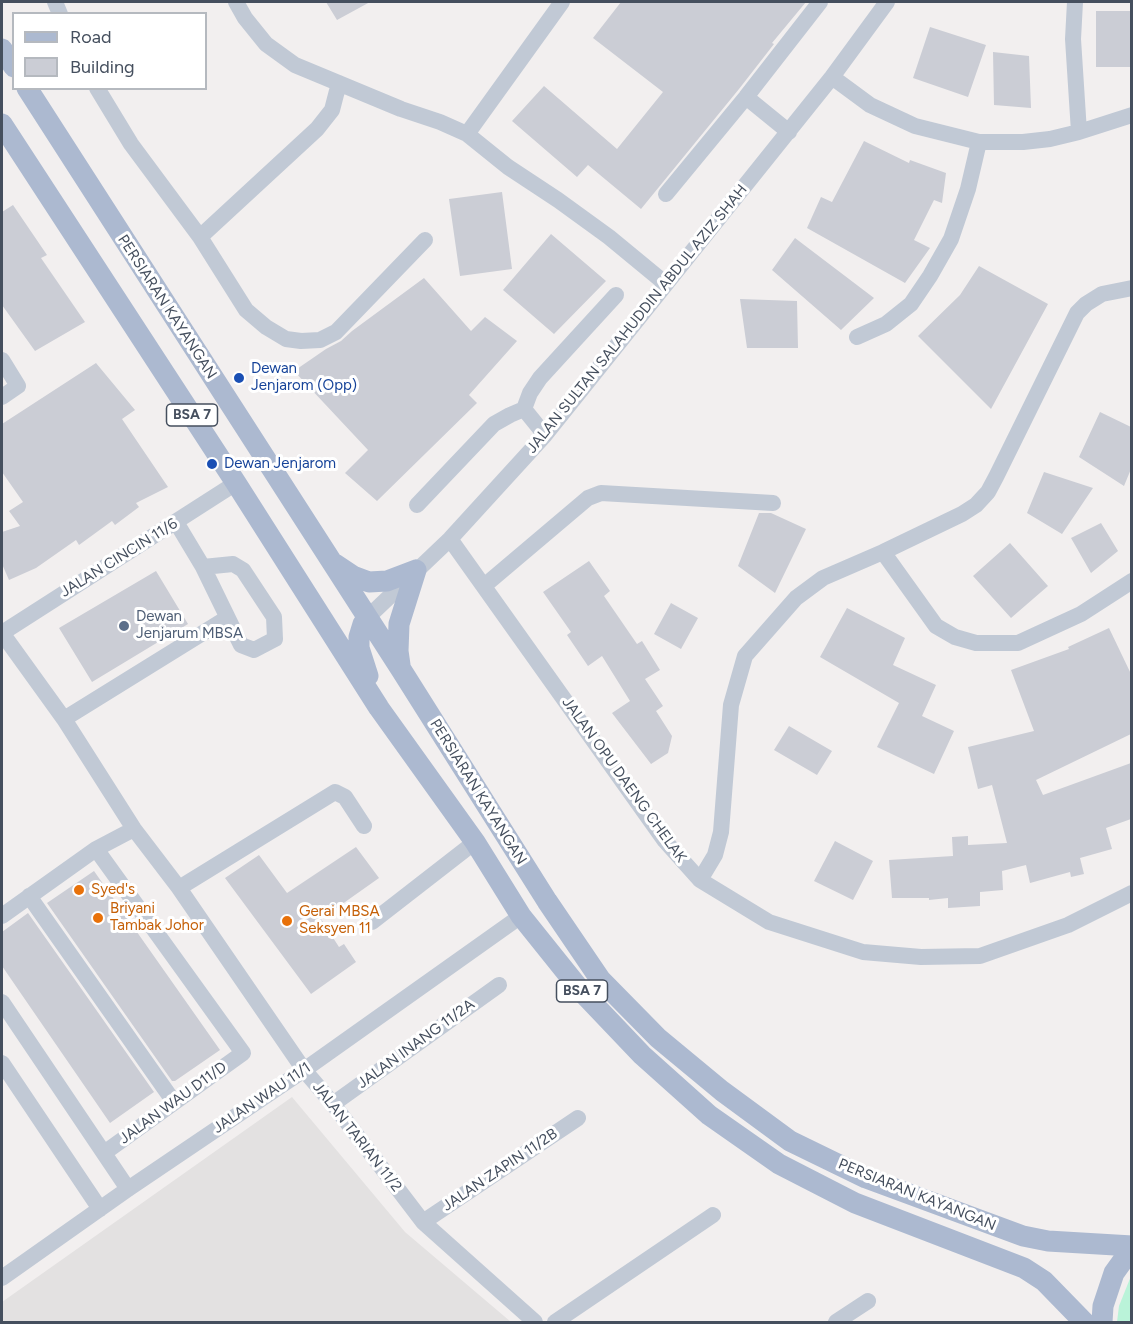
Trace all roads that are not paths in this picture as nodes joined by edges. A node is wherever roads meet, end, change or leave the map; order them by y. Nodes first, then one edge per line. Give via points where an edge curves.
1 (236, 2) edge
2 (562, 2) edge
3 (820, 2) edge
4 (887, 2) edge
5 (1076, 2) edge
6 (2, 49) edge
7 (12, 64) edge
8 (832, 77) junction
9 (339, 83) junction
10 (28, 90) edge
11 (98, 90) edge
12 (746, 97) junction
13 (1131, 115) edge
14 (2, 124) edge
15 (789, 132) junction
16 (1079, 132) junction
17 (467, 134) junction
18 (979, 142) junction
19 (666, 194) dead end
20 (200, 237) junction
21 (425, 240) dead end
22 (666, 284) junction
23 (1131, 288) edge
24 (616, 295) dead end
25 (857, 337) dead end
26 (2, 360) edge
27 (2, 397) edge
28 (524, 409) junction
29 (545, 435) junction
30 (236, 483) junction
31 (773, 503) dead end
32 (417, 505) dead end
33 (176, 522) junction
34 (450, 539) junction
35 (883, 552) junction
36 (330, 561) junction
37 (203, 567) junction
38 (416, 570) junction
39 (1131, 581) edge
40 (484, 585) junction
41 (227, 618) junction
42 (367, 618) junction
43 (2, 633) edge
44 (402, 671) junction
45 (379, 708) junction
46 (64, 719) junction
47 (364, 825) dead end
48 (134, 829) junction
49 (475, 842) junction
50 (96, 849) junction
51 (700, 880) junction
52 (179, 888) junction
53 (1131, 893) edge
54 (29, 896) junction
55 (2, 916) edge
56 (521, 916) junction
57 (372, 922) dead end
58 (499, 985) dead end
59 (2, 1002) edge
60 (2, 1063) edge
61 (304, 1070) junction
62 (174, 1102) junction
63 (333, 1104) junction
64 (578, 1118) dead end
65 (104, 1153) junction
66 (128, 1189) junction
67 (100, 1209) junction
68 (714, 1215) dead end
69 (423, 1222) junction
70 (1131, 1247) edge
71 (2, 1278) edge
72 (868, 1301) dead end
73 (535, 1323) edge
74 (555, 1323) edge
75 (836, 1323) edge
76 (1084, 1323) edge
77 (1102, 1323) edge

1 - 9 street via 266,44 296,65
2 - 17 street
3 - 12 street
4 - 8 street, JALAN SULTAN SALAHUDDIN ABDUL AZIZ SHAH
5 - 16 street via 1073,39
6 - 7 main road
8 - 15 street, JALAN SULTAN SALAHUDDIN ABDUL AZIZ SHAH
8 - 18 street via 863,100 915,126
9 - 17 street
9 - 20 street via 332,110 317,129
10 - 36 main road, PERSIARAN KAYANGAN / BSA 7
11 - 20 street via 131,144
12 - 15 street
12 - 19 street
13 - 16 street
14 - 30 main road, PERSIARAN KAYANGAN / BSA 7
15 - 22 street, JALAN SULTAN SALAHUDDIN ABDUL AZIZ SHAH
16 - 18 street via 1023,142
17 - 22 street via 609,237
18 - 25 street via 951,239 930,276 911,304 886,324
20 - 21 street via 246,310 286,339 301,341 320,340 336,332
22 - 29 street, JALAN SULTAN SALAHUDDIN ABDUL AZIZ SHAH
23 - 35 street via 1102,294 1077,313 996,477 976,505
24 - 28 street via 540,378
26 - 27 street via 18,386
28 - 29 street
28 - 32 street via 495,424
29 - 34 street, JALAN SULTAN SALAHUDDIN ABDUL AZIZ SHAH
30 - 33 street, JALAN CINCIN 11/6
30 - 45 main road, PERSIARAN KAYANGAN / BSA 7
31 - 40 street via 601,493 588,498
33 - 37 street
33 - 43 street, JALAN CINCIN 11/6
34 - 38 street, JALAN SULTAN SALAHUDDIN ABDUL AZIZ SHAH
34 - 40 street, JALAN OPU DAENG CHELAK
35 - 39 street via 936,626 976,643 1018,643 1081,614
35 - 51 street via 823,578 796,598 746,656 731,705 721,832 716,855
36 - 38 main road via 369,582 387,581
36 - 42 main road, PERSIARAN KAYANGAN / BSA 7
37 - 41 street
37 - 41 street via 233,564 243,570 274,617 275,639 254,650 241,645
38 - 42 street, JALAN SULTAN SALAHUDDIN ABDUL AZIZ SHAH
38 - 44 main road via 399,624
40 - 51 street, JALAN OPU DAENG CHELAK via 665,841
41 - 46 street
42 - 44 main road, PERSIARAN KAYANGAN / BSA 7
42 - 45 main road via 360,631 359,648
43 - 46 street, JALAN TARIAN 11/2
44 - 70 main road, PERSIARAN KAYANGAN / BSA 7 via 600,979 658,1038 722,1091 790,1140 866,1178 1023,1236
45 - 49 main road, PERSIARAN KAYANGAN / BSA 7
46 - 48 street, JALAN TARIAN 11/2
47 - 52 street via 345,796 335,792
48 - 50 street
48 - 52 street, JALAN TARIAN 11/2
49 - 56 main road, PERSIARAN KAYANGAN / BSA 7
49 - 57 street
50 - 54 street
50 - 62 street, JALAN WAU D11/D via 243,1053
51 - 53 street, JALAN OPU DAENG CHELAK via 769,922 863,952 921,957 980,956 1068,925
52 - 61 street, JALAN TARIAN 11/2
54 - 55 street
54 - 62 street
56 - 61 street, JALAN WAU 11/1
56 - 76 main road, PERSIARAN KAYANGAN / BSA 7 via 597,1008 642,1055 710,1115 779,1164 855,1203 1024,1268 1044,1281
58 - 63 street, JALAN INANG 11/2A
59 - 65 street
60 - 67 street
61 - 63 street, JALAN TARIAN 11/2
61 - 66 street, JALAN WAU 11/1
62 - 65 street, JALAN WAU D11/D
63 - 69 street, JALAN TARIAN 11/2
64 - 69 street, JALAN ZAPIN 11/2B
65 - 66 street
66 - 67 street, JALAN WAU 11/1
67 - 71 street, JALAN WAU 11/1
68 - 74 street
69 - 73 street, JALAN TARIAN 11/2
70 - 77 main road via 1113,1274
72 - 75 street

